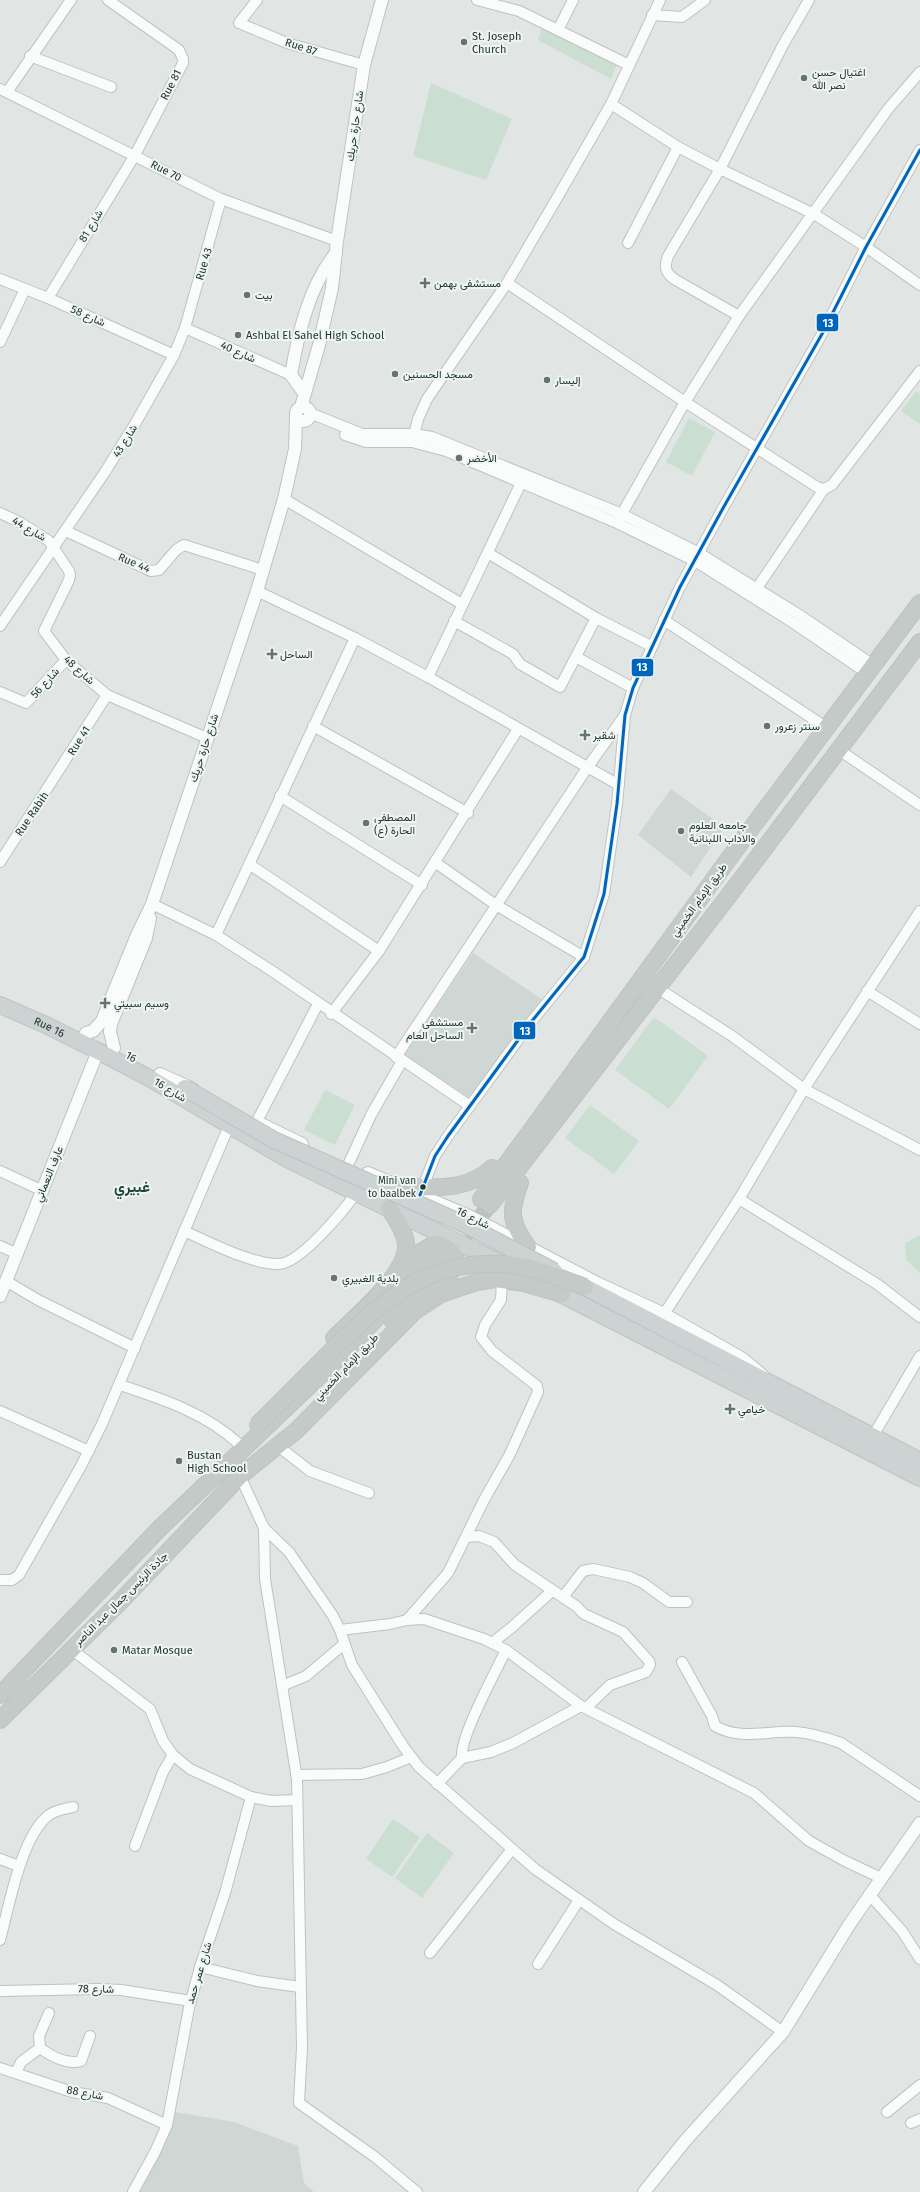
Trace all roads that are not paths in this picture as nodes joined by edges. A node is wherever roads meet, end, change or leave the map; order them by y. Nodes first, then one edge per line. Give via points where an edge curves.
1 (71, 0) edge
2 (108, 0) edge
3 (256, 0) edge
4 (382, 0) edge
5 (477, 0) edge
6 (573, 0) edge
7 (660, 0) edge
8 (705, 0) edge
9 (809, 0) edge
10 (652, 15) junction
11 (558, 30) junction
12 (30, 56) junction
13 (364, 65) junction
14 (629, 65) junction
15 (920, 72) edge
16 (111, 87) dead end
17 (3, 90) edge
18 (611, 104) junction
19 (678, 146) junction
20 (920, 150) edge
21 (135, 155) junction
22 (720, 170) junction
23 (221, 199) junction
24 (814, 214) junction
25 (628, 243) dead end
26 (336, 247) junction
27 (866, 247) junction
28 (0, 279) edge
29 (507, 283) junction
30 (920, 285) edge
31 (25, 289) junction
32 (48, 298) junction
33 (739, 316) junction
34 (185, 328) junction
35 (0, 342) edge
36 (174, 355) junction
37 (920, 371) edge
38 (291, 375) junction
39 (304, 393) junction
40 (685, 402) junction
41 (304, 416) junction
42 (413, 438) junction
43 (757, 448) junction
44 (521, 483) junction
45 (824, 489) junction
46 (284, 499) junction
47 (0, 513) edge
48 (619, 518) junction
49 (66, 530) junction
50 (55, 548) junction
51 (488, 553) junction
52 (697, 557) junction
53 (263, 570) junction
54 (757, 588) junction
55 (257, 591) junction
56 (920, 603) edge
57 (462, 604) junction
58 (596, 618) junction
59 (664, 620) junction
60 (454, 621) junction
61 (0, 626) edge
62 (355, 638) junction
63 (920, 642) edge
64 (651, 646) junction
65 (576, 657) junction
66 (66, 660) junction
67 (870, 669) junction
68 (428, 677) junction
69 (633, 688) junction
70 (0, 692) edge
71 (107, 695) junction
72 (625, 715) junction
73 (313, 726) junction
74 (827, 728) junction
75 (518, 730) junction
76 (207, 738) junction
77 (839, 750) junction
78 (587, 768) junction
79 (50, 786) joint
80 (619, 786) junction
81 (280, 796) junction
82 (920, 805) edge
83 (468, 813) junction
84 (744, 838) junction
85 (760, 852) junction
86 (0, 862) edge
87 (436, 863) junction
88 (249, 864) junction
89 (422, 885) junction
90 (152, 904) junction
91 (496, 905) junction
92 (920, 911) edge
93 (216, 935) junction
94 (380, 951) junction
95 (584, 957) junction
96 (673, 968) junction
97 (124, 979) junction
98 (634, 989) junction
99 (662, 990) junction
100 (867, 991) junction
101 (0, 995) edge
102 (318, 1004) junction
103 (0, 1005) edge
104 (331, 1014) junction
105 (920, 1024) edge
106 (86, 1033) junction
107 (104, 1047) junction
108 (399, 1059) junction
109 (160, 1074) junction
110 (185, 1088) joint
111 (804, 1089) junction
112 (470, 1106) junction
113 (256, 1123) junction
114 (230, 1126) junction
115 (920, 1150) edge
116 (342, 1163) junction
117 (492, 1168) junction
118 (0, 1171) edge
119 (331, 1181) junction
120 (520, 1183) junction
121 (401, 1187) joint
122 (42, 1191) junction
123 (357, 1192) junction
124 (422, 1192) junction
125 (739, 1199) junction
126 (389, 1208) junction
127 (184, 1231) junction
128 (0, 1246) edge
129 (528, 1247) junction
130 (18, 1254) junction
131 (393, 1278) junction
132 (502, 1280) junction
133 (6, 1281) junction
134 (585, 1287) junction
135 (562, 1294) junction
136 (0, 1296) edge
137 (664, 1314) junction
138 (920, 1316) edge
139 (406, 1318) junction
140 (135, 1348) junction
141 (920, 1356) edge
142 (767, 1382) junction
143 (120, 1385) junction
144 (0, 1411) edge
145 (248, 1434) junction
146 (873, 1436) junction
147 (278, 1446) junction
148 (89, 1451) junction
149 (920, 1461) edge
150 (231, 1462) junction
151 (242, 1474) junction
152 (920, 1478) edge
153 (369, 1493) dead end
154 (264, 1528) junction
155 (467, 1536) junction
156 (0, 1580) edge
157 (552, 1591) junction
158 (563, 1598) junction
159 (688, 1602) dead end
160 (407, 1620) junction
161 (340, 1630) junction
162 (492, 1643) junction
163 (344, 1644) junction
164 (71, 1649) junction
165 (506, 1650) junction
166 (682, 1662) dead end
167 (282, 1686) junction
168 (2, 1691) edge
169 (20, 1700) junction
170 (583, 1707) junction
171 (0, 1720) edge
172 (0, 1729) edge
173 (173, 1755) junction
174 (411, 1757) junction
175 (462, 1758) junction
176 (296, 1774) junction
177 (437, 1784) junction
178 (920, 1796) edge
179 (251, 1797) junction
180 (297, 1800) junction
181 (73, 1807) dead end
182 (920, 1823) edge
183 (135, 1846) dead end
184 (512, 1848) junction
185 (0, 1859) edge
186 (19, 1866) junction
187 (881, 1878) junction
188 (869, 1894) junction
189 (579, 1900) junction
190 (0, 1940) edge
191 (430, 1953) dead end
192 (920, 1959) edge
193 (538, 1964) dead end
194 (200, 1967) junction
195 (300, 1987) junction
196 (0, 1991) edge
197 (191, 2001) junction
198 (49, 2013) dead end
199 (783, 2032) junction
200 (90, 2036) dead end
201 (40, 2048) junction
202 (0, 2068) edge
203 (16, 2073) junction
204 (920, 2085) edge
205 (887, 2112) dead end
206 (167, 2125) junction
207 (133, 2192) edge
208 (417, 2192) edge
209 (644, 2192) edge

1 - 12 street
2 - 21 street, Rue 81 via 179,50 183,59
3 - 13 street, Rue 87 via 239,23 287,43
4 - 13 street, شارع حارة حريك
5 - 11 street via 519,11
6 - 11 street
7 - 10 street
8 - 10 street via 682,18
9 - 22 street via 783,45
10 - 14 street
11 - 14 street
12 - 16 street
12 - 17 street
13 - 26 street, شارع حارة حريك
14 - 18 street
15 - 24 street via 888,109
17 - 21 street, Rue 70
18 - 19 street
18 - 29 street
19 - 22 street
19 - 25 street
20 - 27 street
21 - 23 street, Rue 70
21 - 32 street, شارع 81
22 - 24 street
22 - 33 street via 668,256 665,270 674,279
23 - 26 street, Rue 70
23 - 34 street, Rue 43
24 - 27 street
24 - 33 street
26 - 38 street, شارع حارة حريك via 317,284 299,336
26 - 39 street, شارع حارة حريك via 333,283
27 - 30 street
27 - 43 street via 822,334
28 - 31 street, شارع 58
29 - 40 street
29 - 42 street via 427,399
31 - 32 street, شارع 58
31 - 35 street
32 - 36 street, شارع 58
33 - 40 street
34 - 36 street, شارع 43
34 - 38 street, شارع 40
36 - 49 street, شارع 43 via 135,424
37 - 45 street via 832,485
38 - 39 street
39 - 41 street, شارع حارة حريك
40 - 43 street
40 - 48 street
41 - 42 street via 362,434
41 - 46 street, شارع حارة حريك
42 - 44 street
42 - 48 street via 449,443
43 - 45 street
43 - 52 street
44 - 48 street
44 - 51 street
45 - 54 street
46 - 53 street, شارع حارة حريك
46 - 57 street
47 - 50 street, شارع 44 via 36,532
48 - 52 street
49 - 50 street, شارع 43
49 - 53 street, Rue 44 via 151,571 159,570 176,550 184,545
50 - 61 street, شارع 43
50 - 66 street, شارع 48 via 70,575 44,631
51 - 57 street
51 - 58 street
52 - 54 street
52 - 59 street
52 - 67 street via 792,622
53 - 55 street, شارع حارة حريك
54 - 67 street
55 - 62 street
55 - 76 street, شارع حارة حريك
56 - 67 highway, طريق الإمام الخميني
57 - 60 street
58 - 64 street
58 - 65 street
59 - 64 street
59 - 74 street
60 - 65 street via 513,654 520,664 560,687
60 - 68 street
62 - 68 street
62 - 73 street
63 - 77 highway, طريق الإمام الخميني
64 - 69 street
65 - 69 street
66 - 70 street, شارع 56 via 26,703
66 - 71 street, شارع 48
67 - 74 highway, طريق الإمام الخميني
68 - 75 street
69 - 72 street
71 - 76 street, شارع 48
71 - 79 street, Rue 41
72 - 78 street
72 - 80 street
73 - 81 street
73 - 83 street
74 - 84 highway, طريق الإمام الخميني
75 - 78 street
75 - 83 street
76 - 90 street, شارع حارة حريك
77 - 82 street
77 - 85 highway, طريق الإمام الخميني
78 - 80 street
78 - 91 street
79 - 86 street, Rue Rabih
80 - 95 street via 604,894
81 - 88 street
81 - 89 street
83 - 87 street
84 - 85 highway
84 - 98 highway, طريق الإمام الخميني
85 - 96 highway, طريق الإمام الخميني
87 - 89 street
87 - 91 street
88 - 93 street
88 - 94 street
89 - 94 street
90 - 93 street
90 - 97 street, شارع حارة حريك via 146,938
91 - 95 street
91 - 108 street
92 - 100 street
93 - 102 street
94 - 104 street
95 - 112 street via 532,1020
96 - 98 highway, طريق الإمام الخميني via 486,1202
96 - 99 highway
97 - 106 street via 102,1021 93,1031
97 - 107 street
98 - 117 highway via 620,998 604,1016
99 - 111 street via 732,1036
99 - 120 highway via 622,1049
100 - 105 street
100 - 111 street
101 - 106 main road, شارع 16
102 - 104 street
102 - 113 street
103 - 107 main road, Rue 16
104 - 108 street
106 - 107 main road, شارع 16
107 - 109 main road, 16
107 - 114 main road, شارع 16 via 151,1079
107 - 122 street, عارف النعماني
108 - 112 street
108 - 116 street via 372,1115
109 - 110 main road, 16
109 - 113 street, شارع 16
110 - 134 main road, شارع 16, bridge via 274,1140 466,1225
111 - 115 street
111 - 125 street
112 - 124 street via 435,1156
113 - 116 street, شارع 16
114 - 119 main road, شارع 16 via 266,1148
114 - 127 street
116 - 119 main road via 347,1175 343,1180
116 - 121 street, شارع 16
117 - 120 highway via 474,1194 475,1204 482,1210 492,1212 498,1209
117 - 124 highway via 466,1184
118 - 122 street
119 - 123 main road, شارع 16
120 - 129 highway via 513,1202 512,1215 514,1226
121 - 124 highway
122 - 130 street, عارف النعماني
123 - 126 main road, شارع 16
123 - 127 street via 338,1218 296,1258 280,1264 262,1262
124 - 129 street, شارع 16
125 - 137 street
125 - 138 street via 876,1284
126 - 131 highway via 406,1243 405,1258
126 - 135 main road, شارع 16
127 - 140 street
128 - 130 street
129 - 137 street, شارع 16
130 - 133 street, عارف النعماني
131 - 139 highway via 421,1252 434,1244 444,1247 456,1258 456,1264 449,1276
131 - 145 highway via 275,1397
132 - 135 highway via 524,1283
132 - 139 highway via 477,1282 441,1294
132 - 155 street via 501,1300 481,1336 492,1351 537,1386 538,1392 524,1425
133 - 136 street, عارف النعماني
133 - 140 street via 38,1300
134 - 142 main road, شارع 16
134 - 145 highway, bridge via 536,1270 512,1265 456,1266 423,1278 401,1290 362,1320
135 - 152 main road, شارع 16
137 - 142 street, شارع 16 via 752,1365
139 - 147 highway via 311,1417
140 - 143 street
141 - 146 street
142 - 146 main road, شارع 16
143 - 145 street via 208,1419 226,1432
143 - 148 street
144 - 148 street
145 - 150 highway
146 - 149 main road, شارع 16
147 - 151 highway
147 - 153 street via 310,1471
148 - 156 street via 19,1575 12,1580
150 - 151 highway, طريق الإمام الخميني via 441,1256 394,1317
150 - 168 highway, جادة الرئيس جمال عبد الناصر via 160,1528
151 - 154 street
151 - 164 highway, جادة الرئيس جمال عبد الناصر via 121,1601
154 - 161 street via 289,1552
154 - 167 street via 265,1580
155 - 157 street via 479,1536 494,1542 516,1565
155 - 160 street via 444,1580
157 - 158 street
157 - 162 street
158 - 159 street via 583,1571 593,1569 630,1577 669,1602
158 - 170 street via 584,1614 623,1632 650,1665 646,1672 610,1685
160 - 161 street
160 - 162 street via 424,1619 439,1623
161 - 163 street
162 - 165 street
163 - 167 street via 306,1676
163 - 174 street via 352,1665
164 - 169 highway, جادة الرئيس جمال عبد الناصر
164 - 173 street via 150,1710 163,1741
165 - 170 street
165 - 175 street via 472,1723 463,1746
166 - 178 street via 715,1726 720,1729 735,1734 797,1732 828,1738 841,1743
167 - 176 street
169 - 171 highway, جادة الرئيس جمال عبد الناصر
169 - 172 highway
170 - 175 street via 513,1743 491,1752
170 - 187 street via 754,1793 809,1841
173 - 179 street via 190,1769
173 - 183 street via 163,1772
174 - 176 street via 362,1774
174 - 177 street
175 - 177 street
176 - 180 street
177 - 184 street
179 - 180 street via 271,1801
179 - 194 street, شارع عمر حمد via 225,1893
180 - 195 street
181 - 186 street via 58,1811 44,1820
182 - 187 street
184 - 189 street via 534,1869
184 - 191 street
185 - 186 street
186 - 190 street
187 - 188 street
188 - 192 street via 902,1931
188 - 199 street
189 - 193 street
189 - 199 street via 614,1924 717,1985
194 - 195 street via 257,1981
194 - 197 street, شارع عمر حمد
195 - 208 street via 302,2047 299,2103 375,2157
196 - 197 street, شارع 78 via 114,1990
197 - 206 street, شارع عمر حمد
198 - 201 street via 39,2036
199 - 209 street
200 - 201 street via 81,2061 60,2059
201 - 203 street via 21,2062
202 - 203 street, شارع 88
203 - 206 street, شارع 88 via 72,2092 108,2098
204 - 205 street
206 - 207 street, شارع عمر حمد

